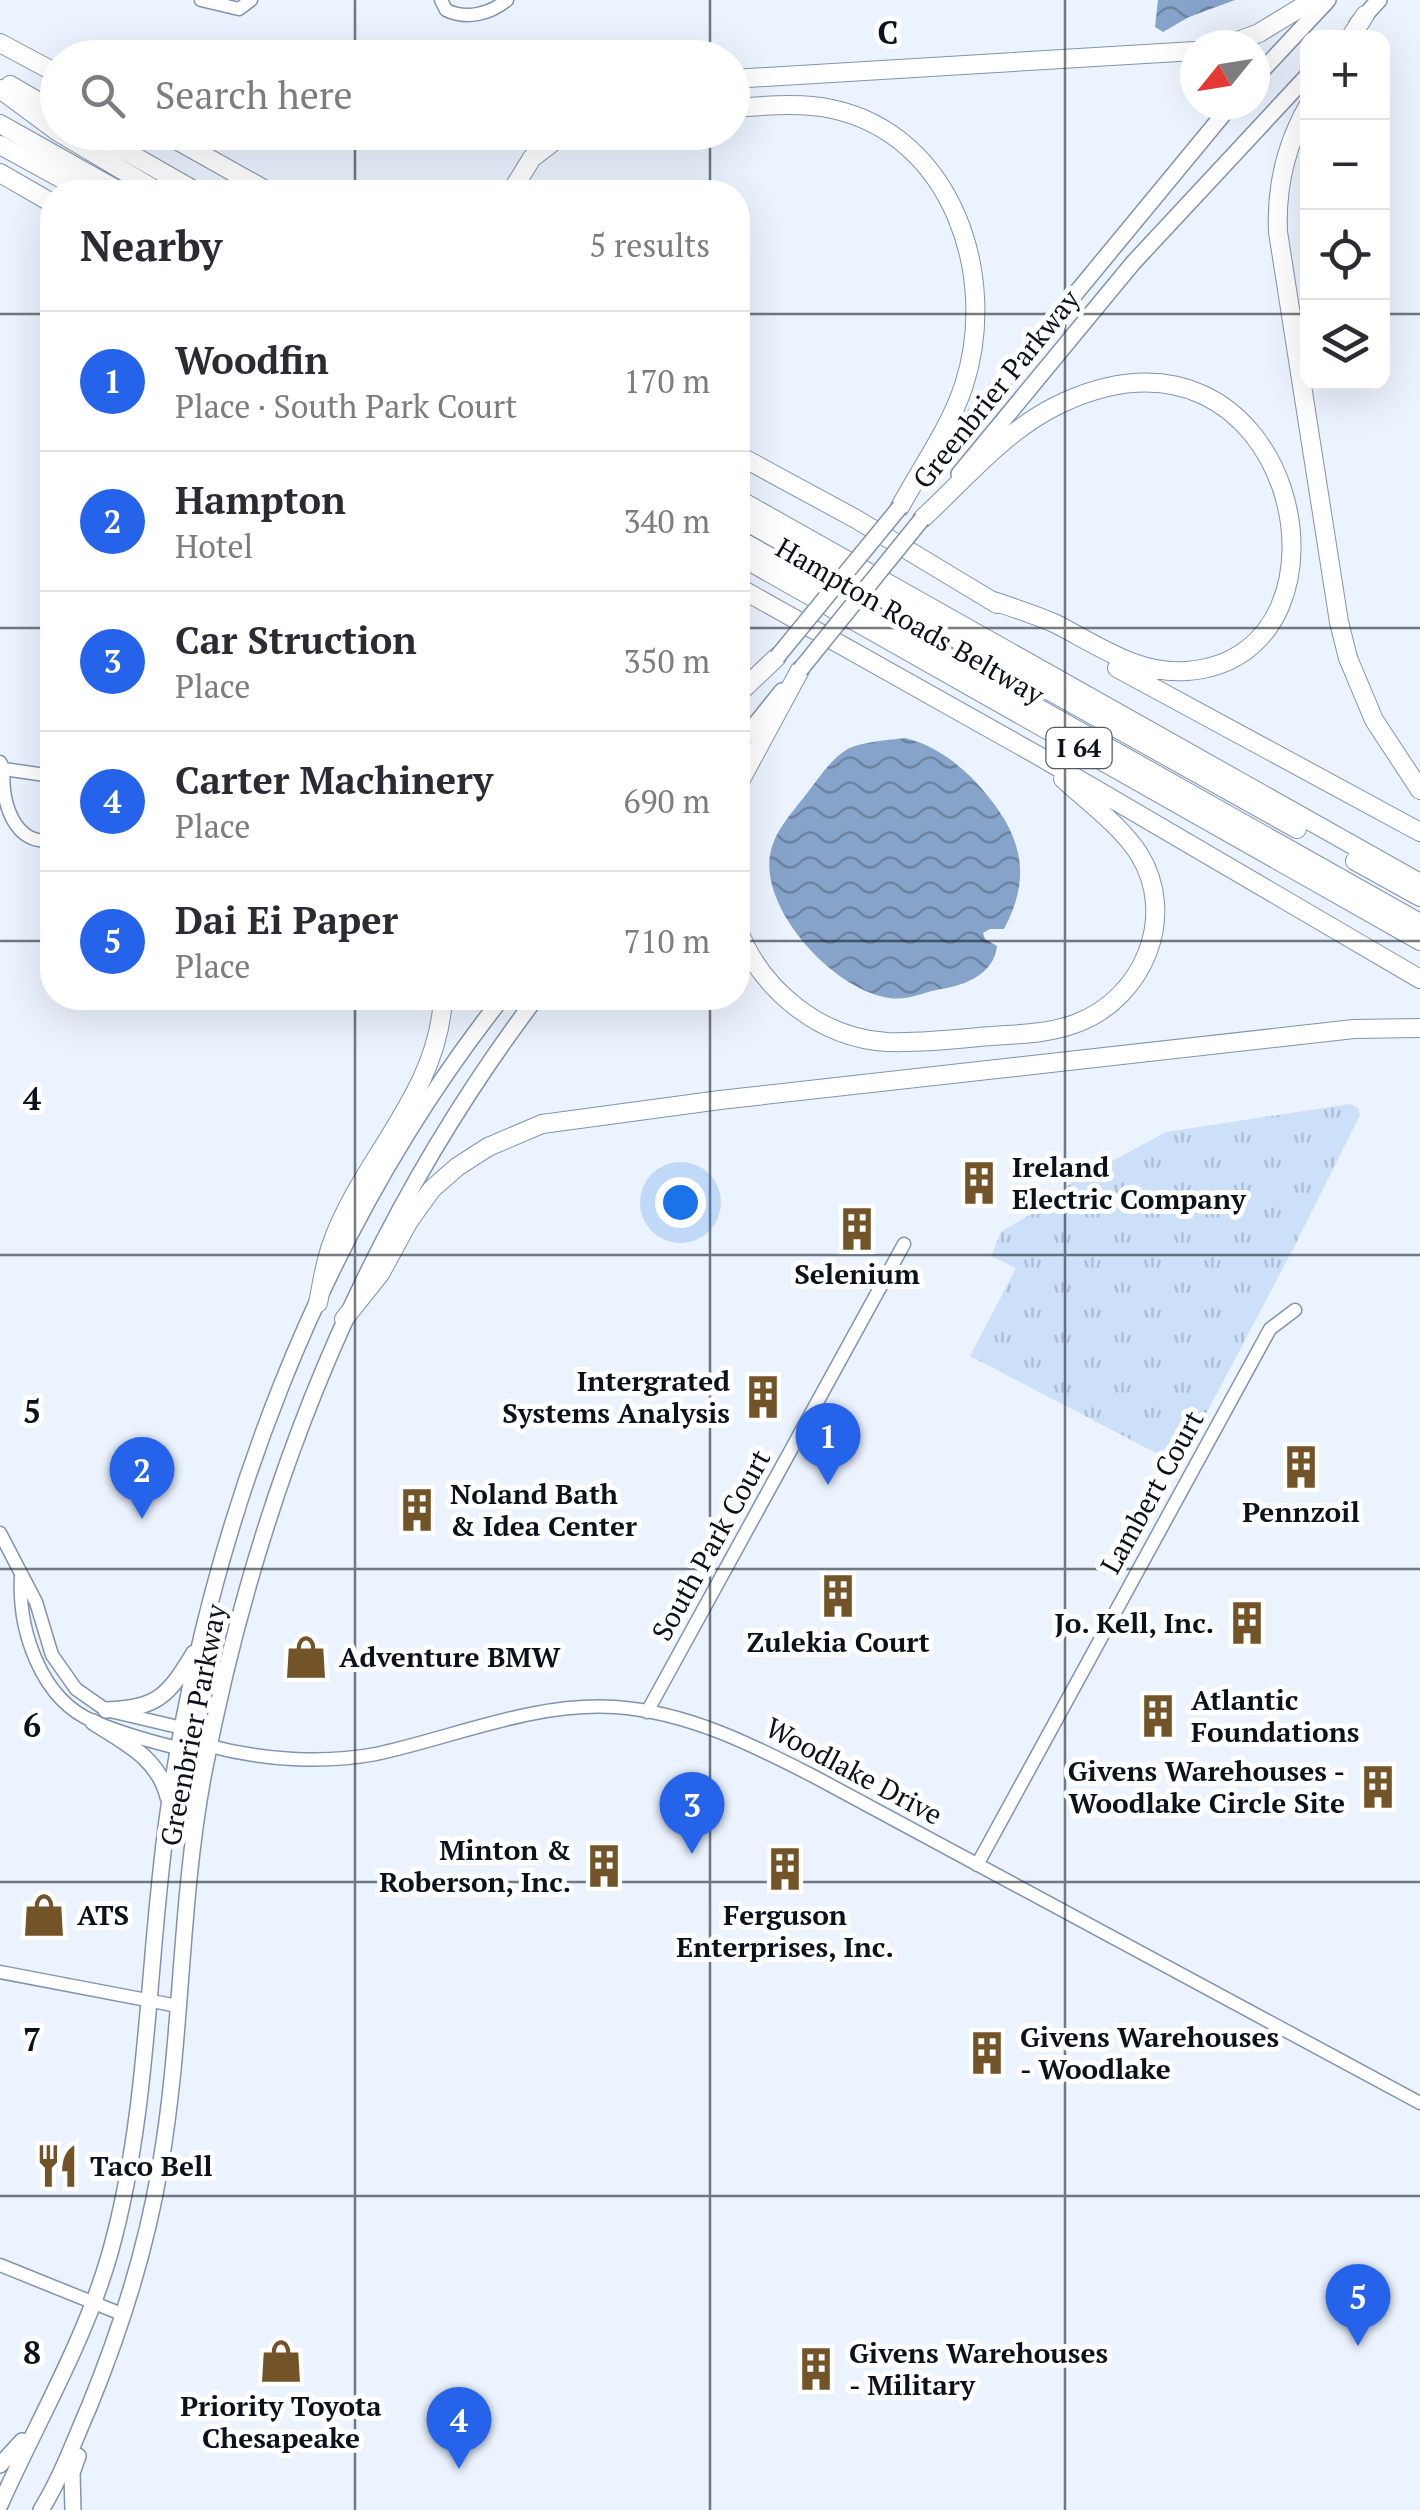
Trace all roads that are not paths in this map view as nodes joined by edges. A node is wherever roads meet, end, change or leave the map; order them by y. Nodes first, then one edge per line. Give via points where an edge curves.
1 (201, 0) edge
2 (251, 0) edge
3 (441, 0) edge
4 (507, 0) edge
5 (1314, 0) edge
6 (1328, 0) edge
7 (1379, 0) edge
8 (1365, 14) joint
9 (1264, 30) edge
10 (1353, 30) edge
11 (0, 43) edge
12 (1180, 52) edge
13 (1270, 62) edge
14 (40, 63) edge
15 (750, 77) edge
16 (0, 79) edge
17 (1300, 84) edge
18 (0, 89) edge
19 (40, 102) edge
20 (750, 108) edge
21 (40, 119) edge
22 (1219, 120) edge
23 (1300, 120) edge
24 (0, 124) edge
25 (0, 145) edge
26 (40, 146) edge
27 (46, 150) edge
28 (88, 150) edge
29 (123, 150) edge
30 (194, 150) edge
31 (542, 150) edge
32 (0, 172) edge
33 (64, 180) edge
34 (100, 180) edge
35 (139, 180) edge
36 (175, 180) edge
37 (248, 180) edge
38 (519, 180) edge
39 (40, 196) edge
40 (750, 462) edge
41 (750, 506) edge
42 (900, 507) junction
43 (922, 519) junction
44 (750, 523) edge
45 (750, 546) edge
46 (750, 562) edge
47 (750, 594) edge
48 (990, 600) junction
49 (777, 657) junction
50 (800, 670) junction
51 (750, 683) edge
52 (750, 691) edge
53 (750, 731) edge
54 (1037, 755) junction
55 (750, 763) edge
56 (2, 765) edge
57 (40, 773) edge
58 (1420, 790) edge
59 (1420, 832) edge
60 (40, 840) edge
61 (1418, 885) edge
62 (1420, 923) edge
63 (1420, 941) edge
64 (750, 954) edge
65 (1420, 979) edge
66 (440, 1010) edge
67 (494, 1010) edge
68 (527, 1010) edge
69 (1420, 1028) edge
70 (904, 1244) dead end
71 (318, 1303) junction
72 (1295, 1310) dead end
73 (344, 1319) junction
74 (0, 1533) edge
75 (21, 1576) junction
76 (201, 1642) junction
77 (106, 1710) junction
78 (647, 1712) junction
79 (92, 1722) junction
80 (182, 1729) junction
81 (210, 1745) junction
82 (178, 1749) junction
83 (170, 1803) junction
84 (977, 1865) junction
85 (0, 1972) edge
86 (148, 2000) junction
87 (178, 2006) junction
88 (1420, 2103) edge
89 (0, 2265) edge
90 (94, 2302) junction
91 (124, 2314) junction
92 (65, 2368) junction
93 (90, 2402) junction
94 (0, 2465) edge
95 (0, 2505) edge
96 (42, 2510) edge
97 (73, 2510) edge

1 - 2 street via 238,9
3 - 4 street via 451,14 486,12
5 - 9 highway
6 - 13 main road
7 - 8 main road
8 - 10 highway
11 - 14 highway
12 - 15 highway
16 - 19 highway
17 - 43 main road, Greenbrier Parkway via 1133,262
18 - 21 highway
20 - 42 highway via 820,108 871,122 926,165 960,222 975,281 970,362 955,406
22 - 42 main road, Greenbrier Parkway
23 - 58 highway via 1280,180 1278,232 1336,602 1359,690
24 - 26 highway
25 - 33 highway
27 - 34 highway
28 - 35 highway
29 - 36 highway
30 - 37 highway
31 - 38 highway
32 - 39 highway
40 - 48 highway
41 - 61 highway, Hampton Roads Beltway / I 64
42 - 49 main road, Greenbrier Parkway, bridge
43 - 48 highway via 1034,419 1122,384 1161,382 1197,391 1238,416 1261,444 1279,481 1293,552 1290,578 1269,627 1246,648 1190,671 1146,668
43 - 50 main road, Greenbrier Parkway, bridge
44 - 61 highway
45 - 62 highway
46 - 63 highway, Hampton Roads Beltway / I 64
47 - 54 highway
48 - 59 highway
49 - 51 highway
49 - 52 main road, Greenbrier Parkway
50 - 53 main road, Greenbrier Parkway
50 - 55 highway
54 - 64 highway via 1128,840 1152,888 1154,927 1146,957 1130,986 1101,1012 1051,1030 900,1042 858,1037 807,1014 776,990
54 - 65 highway
56 - 57 street
56 - 60 street via 13,826
66 - 71 highway via 422,1083 332,1242
67 - 71 main road, Greenbrier Parkway via 412,1130
68 - 73 main road, Greenbrier Parkway via 422,1168
69 - 73 highway via 1354,1029 542,1124 488,1147 432,1189
70 - 78 street, South Park Court
71 - 76 main road, Greenbrier Parkway via 244,1491
72 - 84 street, Lambert Court via 1270,1329
73 - 81 main road, Greenbrier Parkway via 268,1515
74 - 75 street, Woodlake Drive
75 - 77 street, Woodlake Drive via 58,1667
75 - 79 street, Woodlake Drive via 20,1604 37,1662 64,1701
76 - 77 main road via 156,1702
76 - 80 main road, Greenbrier Parkway
77 - 80 street, Woodlake Drive
78 - 81 street, Woodlake Drive via 552,1711 347,1757 270,1757
78 - 84 street, Woodlake Drive via 743,1740
79 - 82 street, Woodlake Drive
79 - 83 main road via 154,1764
80 - 81 street, Woodlake Drive
80 - 82 main road, Greenbrier Parkway
81 - 82 street, Woodlake Drive
81 - 87 main road, Greenbrier Parkway
82 - 83 main road, Greenbrier Parkway
83 - 86 main road, Greenbrier Parkway
84 - 88 street, Woodlake Drive
85 - 86 street
86 - 87 street
86 - 90 main road, Greenbrier Parkway via 128,2176
87 - 91 main road, Greenbrier Parkway via 161,2162
89 - 90 street
90 - 91 street
90 - 92 main road, Greenbrier Parkway
91 - 93 main road, Greenbrier Parkway
92 - 94 main road
92 - 95 main road, Greenbrier Parkway
93 - 96 main road, Greenbrier Parkway
93 - 97 main road via 72,2473

